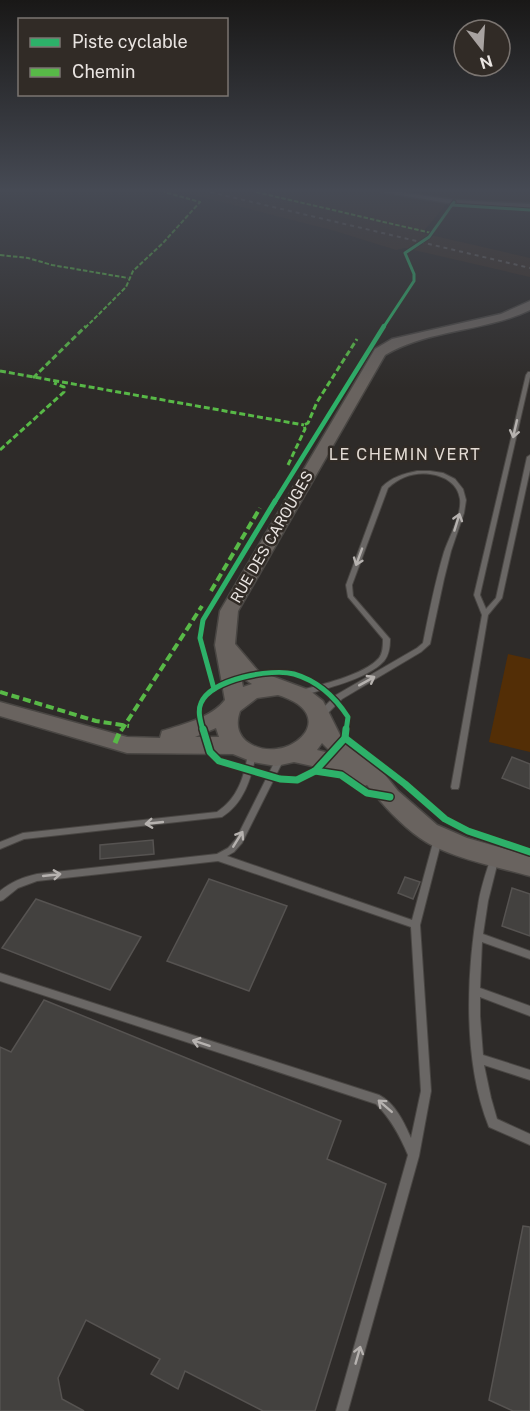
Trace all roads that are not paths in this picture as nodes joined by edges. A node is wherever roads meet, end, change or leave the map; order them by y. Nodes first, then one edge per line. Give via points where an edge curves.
1 (530, 304) edge
2 (530, 373) edge
3 (530, 457) edge
4 (485, 615) junction
5 (225, 645) junction
6 (278, 688) junction
7 (299, 693) junction
8 (231, 707) junction
9 (0, 709) edge
10 (321, 720) junction
11 (121, 744) junction
12 (244, 750) junction
13 (288, 756) junction
14 (454, 787) dead end
15 (384, 790) junction
16 (439, 837) junction
17 (0, 846) edge
18 (495, 856) junction
19 (218, 857) junction
20 (530, 866) edge
21 (0, 897) edge
22 (415, 926) junction
23 (479, 937) junction
24 (530, 955) edge
25 (0, 977) edge
26 (475, 991) junction
27 (530, 1011) edge
28 (478, 1058) junction
29 (530, 1075) edge
30 (530, 1140) edge
31 (413, 1156) junction
32 (342, 1411) edge

1 - 5 main road, RUE DES CAROUGES via 505,317 397,342 380,352 229,611
2 -> 4 lane via 477,595
3 - 4 lane via 499,598
4 - 14 lane
5 - 6 main road via 251,676
5 - 8 main road, RUE DES CAROUGES
6 - 7 main road
6 - 8 main road via 247,693
7 - 10 main road via 310,700
10 -> 7 lane via 339,697 426,644 445,558 463,501 456,483 431,472 401,474 390,480 349,585 350,596 387,639 386,652 381,661 363,671
8 - 11 main road via 182,734
8 - 12 main road via 225,724 228,735
9 - 11 main road
10 - 13 main road via 314,742
10 - 15 main road via 332,741 369,771
11 - 12 main road via 148,747 207,742
12 - 13 main road
12 -> 17 lane via 249,771 240,795 228,810 219,814 23,836
13 - 15 main road via 332,762
19 -> 13 lane via 239,841
15 - 16 main road via 416,822
16 - 18 main road
16 - 22 lane
18 - 20 main road
18 - 23 lane
21 -> 19 lane via 24,879
19 - 22 lane
22 - 31 lane via 426,1091
23 - 24 lane
23 - 26 lane
31 -> 25 lane via 391,1110 379,1100
26 - 27 lane
26 - 28 lane
28 - 29 lane
28 - 30 lane via 493,1123
32 -> 31 lane

